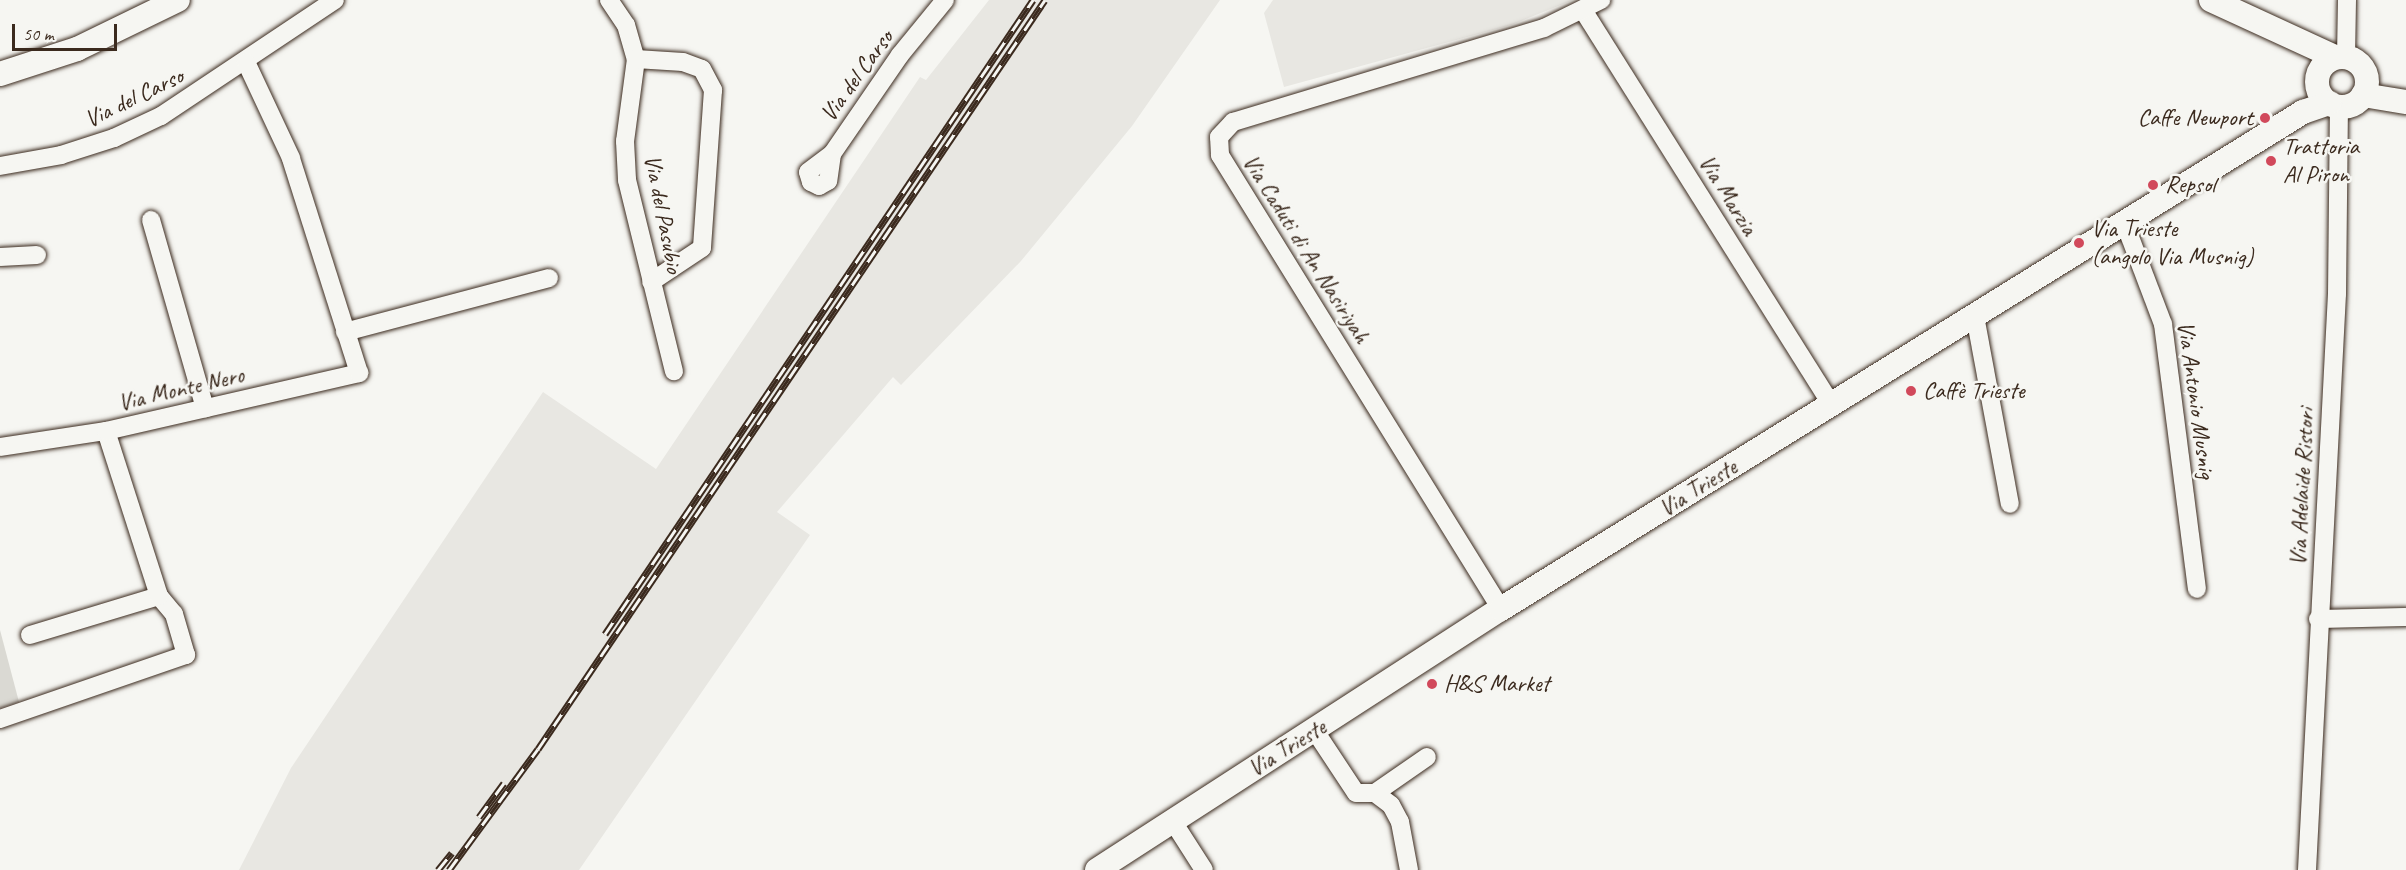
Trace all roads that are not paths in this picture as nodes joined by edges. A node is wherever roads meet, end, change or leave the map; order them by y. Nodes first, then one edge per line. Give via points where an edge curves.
1 (178, 0) edge
2 (335, 0) edge
3 (609, 0) edge
4 (945, 0) edge
5 (1601, 0) edge
6 (2211, 0) edge
7 (2347, 0) edge
8 (1583, 10) junction
9 (636, 59) junction
10 (2334, 60) junction
11 (246, 62) junction
12 (0, 74) edge
13 (2365, 85) junction
14 (2406, 95) edge
15 (2329, 100) junction
16 (832, 154) dead end
17 (0, 166) edge
18 (151, 220) dead end
19 (2125, 224) junction
20 (37, 255) dead end
21 (0, 257) edge
22 (549, 278) dead end
23 (651, 282) junction
24 (1975, 316) junction
25 (345, 332) junction
26 (674, 371) dead end
27 (1832, 406) junction
28 (205, 408) junction
29 (106, 431) junction
30 (0, 447) edge
31 (2010, 504) dead end
32 (2198, 589) dead end
33 (159, 596) junction
34 (1501, 609) junction
35 (2406, 617) edge
36 (2318, 619) junction
37 (30, 635) dead end
38 (0, 719) edge
39 (1315, 730) junction
40 (1427, 757) dead end
41 (1375, 793) junction
42 (1172, 820) junction
43 (1097, 870) edge
44 (1203, 870) edge
45 (1409, 870) edge
46 (2307, 870) edge

1 - 12 main road via 77,48
2 - 11 street, Via del Carso
3 - 9 street, Via del Pasubio via 626,25
4 - 16 street, Via del Carso via 900,56
5 - 8 street, Via Caduti di An Nasiriyah
6 - 10 main road
7 - 10 street
8 - 27 street, Via Marzia
8 - 34 street, Via Caduti di An Nasiriyah via 1544,28 1233,122 1219,137 1220,155
9 - 23 street, Via del Pasubio via 625,151 627,180
9 - 23 street via 683,62 702,69 713,90 702,248
10 - 13 main road via 2355,60
10 - 15 main road via 2317,83
11 - 17 street, Via del Carso via 187,103 114,138 61,155
11 - 25 street, Via Monte Nero via 291,158
13 - 14 main road
13 - 15 main road via 2348,106
15 - 19 main road, Via Trieste via 2303,112
15 - 36 street, Via Adelaide Ristori via 2337,294
18 - 28 street
19 - 24 main road, Via Trieste
19 - 32 street, Via Antonio Musnig via 2163,324
20 - 21 street
22 - 25 street
23 - 26 street, Via del Pasubio
24 - 27 main road, Via Trieste
24 - 31 street
25 - 28 street, Via Monte Nero via 359,372
27 - 34 main road, Via Trieste
28 - 29 street, Via Monte Nero
29 - 30 street
29 - 33 street, Via Monte Nero
33 - 37 street
33 - 38 street, Via Monte Nero via 174,614 186,655
34 - 39 main road, Via Trieste
35 - 36 street
36 - 46 street, Via Adelaide Ristori
39 - 41 street via 1356,793
39 - 42 main road, Via Trieste
40 - 41 street
41 - 45 street via 1391,805 1400,822
42 - 43 main road, Via Trieste
42 - 44 street

